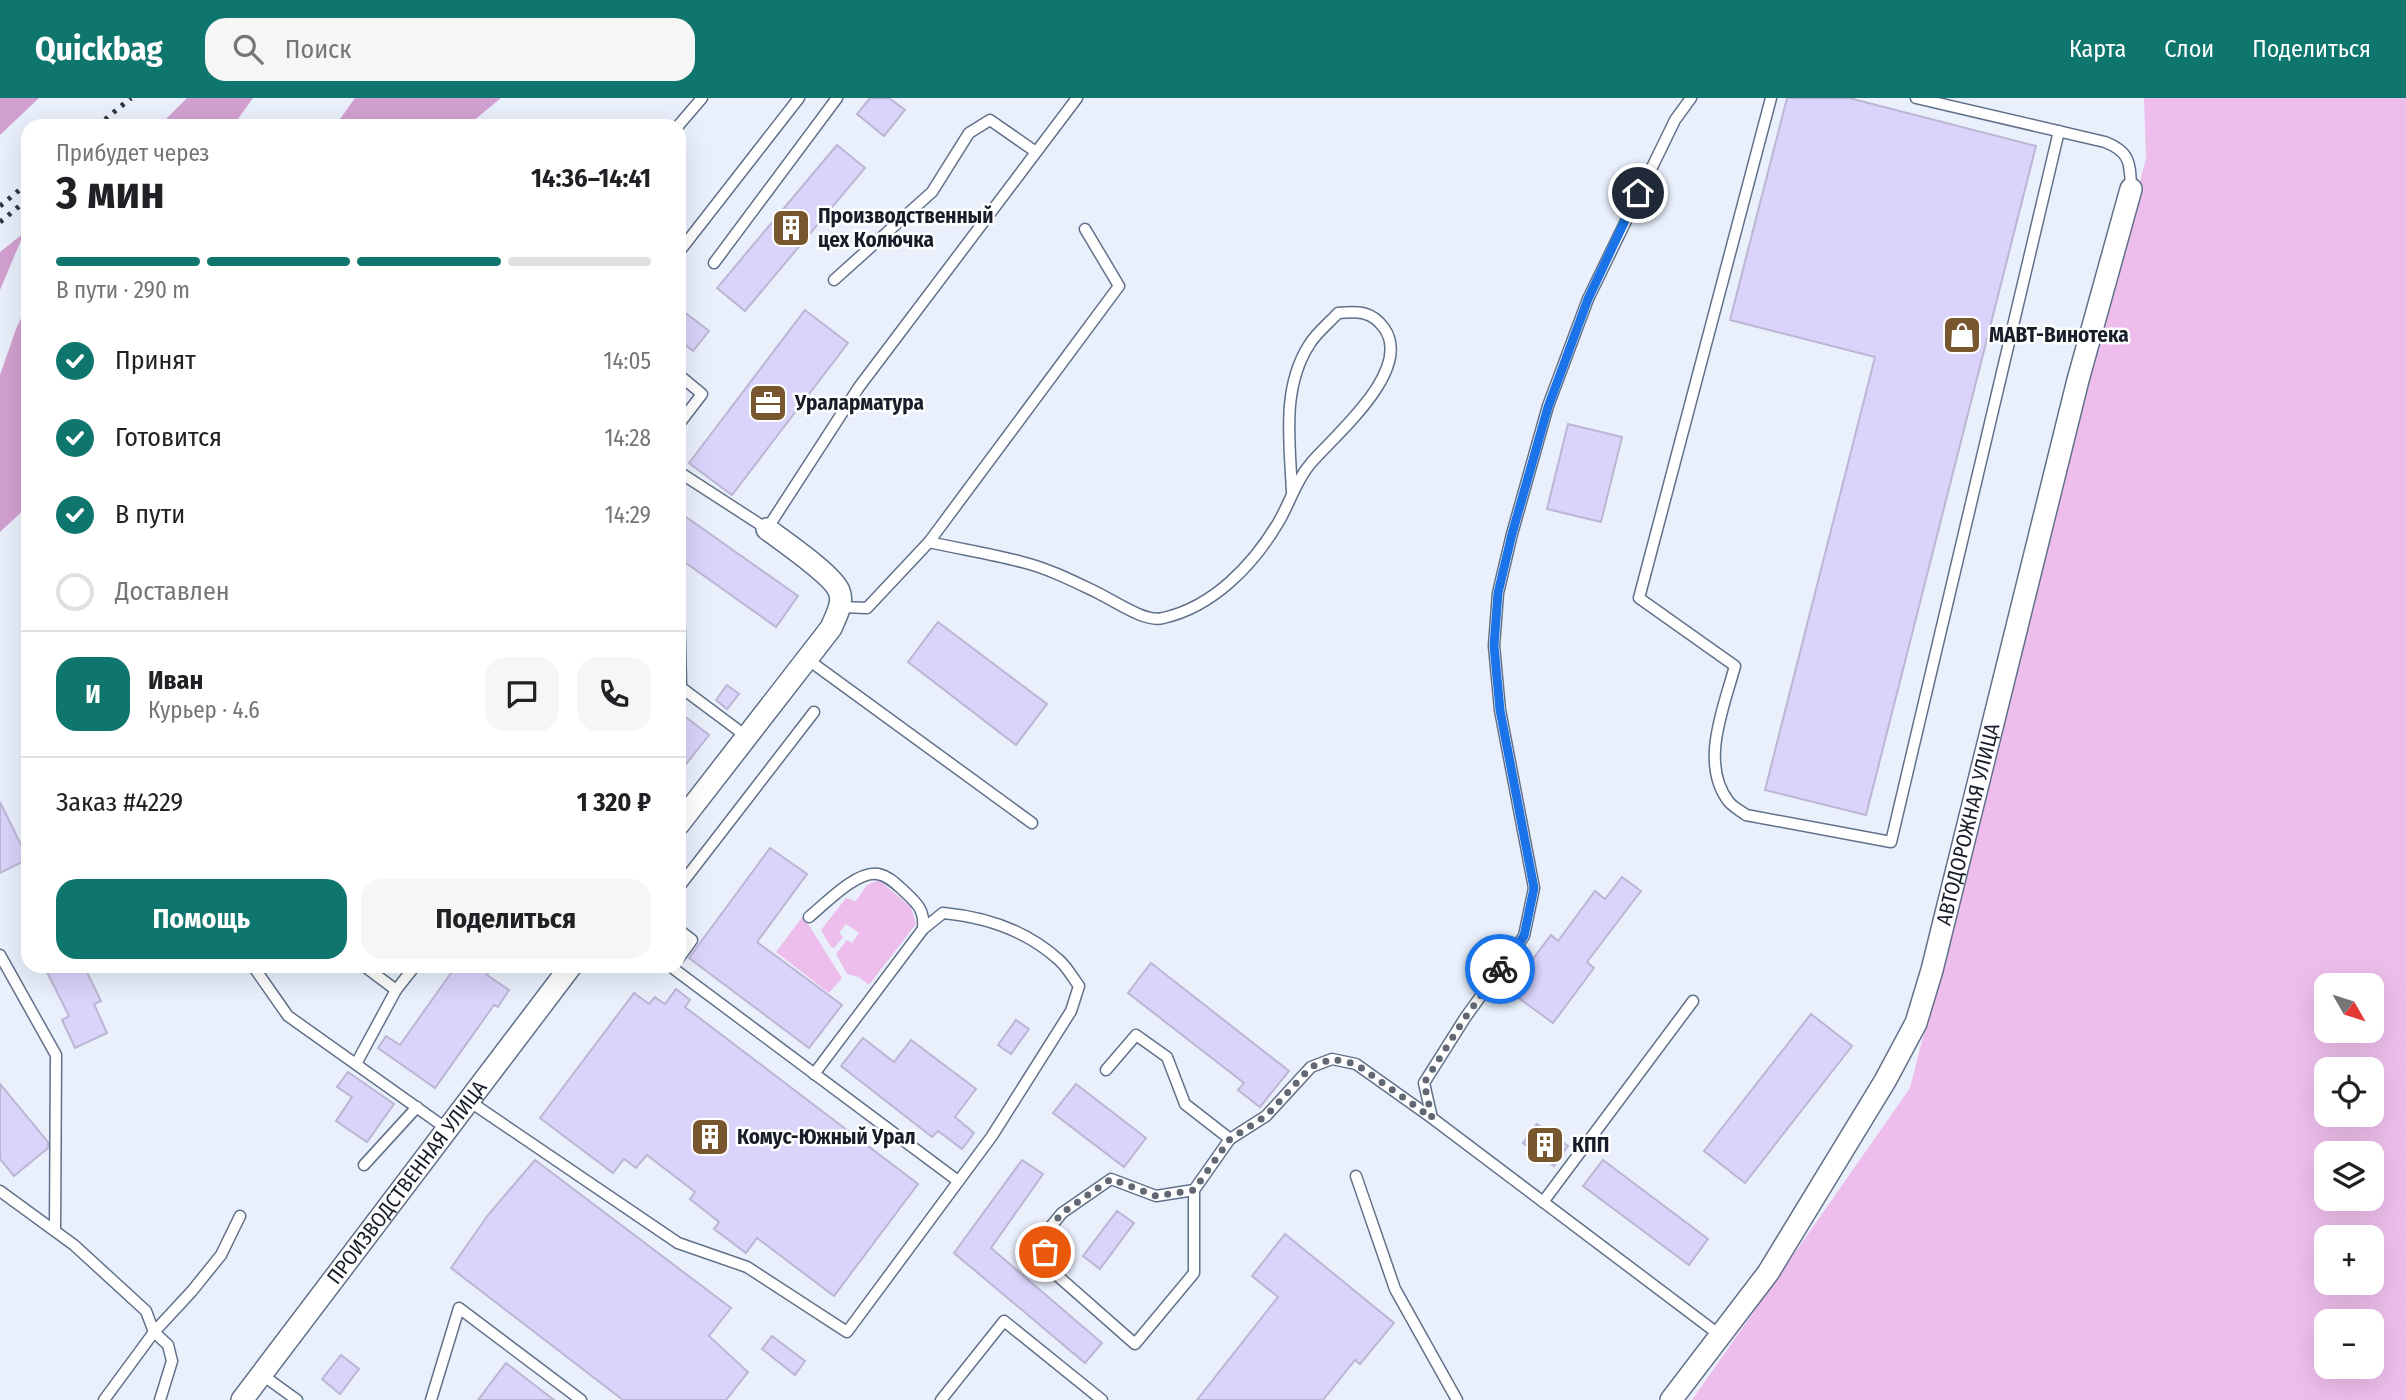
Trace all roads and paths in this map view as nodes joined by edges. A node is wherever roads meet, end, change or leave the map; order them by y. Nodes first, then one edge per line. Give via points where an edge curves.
1 (702, 98) edge
2 (799, 98) edge
3 (836, 98) edge
4 (1077, 98) edge
5 (1691, 98) edge
6 (1770, 98) edge
7 (1916, 98) edge
8 (684, 119) edge
9 (2059, 131) junction
10 (1036, 152) junction
11 (2131, 189) joint
12 (1085, 229) dead end
13 (686, 243) edge
14 (714, 263) dead end
15 (834, 280) dead end
16 (686, 381) edge
17 (686, 415) edge
18 (686, 477) edge
19 (1292, 493) junction
20 (767, 529) junction
21 (929, 542) junction
22 (841, 607) junction
23 (807, 659) junction
24 (686, 691) edge
25 (814, 712) dead end
26 (746, 736) junction
27 (686, 815) edge
28 (1032, 823) dead end
29 (686, 878) edge
30 (809, 917) dead end
31 (923, 929) junction
32 (686, 935) edge
33 (686, 948) edge
34 (0, 955) edge
35 (258, 973) edge
36 (373, 973) edge
37 (409, 973) edge
38 (566, 973) edge
39 (684, 973) edge
40 (396, 990) junction
41 (1693, 1001) dead end
42 (356, 1064) junction
43 (1106, 1070) dead end
44 (814, 1074) junction
45 (469, 1101) junction
46 (416, 1107) junction
47 (1432, 1118) junction
48 (447, 1129) junction
49 (1230, 1139) junction
50 (364, 1166) dead end
51 (1356, 1176) dead end
52 (958, 1181) junction
53 (1194, 1190) junction
54 (0, 1191) edge
55 (1543, 1202) junction
56 (240, 1216) dead end
57 (55, 1231) junction
58 (154, 1332) junction
59 (1721, 1336) junction
60 (261, 1374) junction
61 (104, 1400) edge
62 (160, 1400) edge
63 (242, 1400) edge
64 (297, 1400) edge
65 (431, 1400) edge
66 (580, 1400) edge
67 (941, 1400) edge
68 (1102, 1400) edge
69 (1457, 1400) edge
70 (1671, 1400) edge

1 - 8 lane
2 - 13 lane
3 - 14 lane
4 - 10 lane
5 - 47 lane via 1675,120 1588,299 1548,407 1512,534 1498,593 1494,646 1500,710 1534,888 1524,936 1424,1083
6 - 9 lane via 1639,598 1735,666 1714,752 1717,779 1729,803 1746,815 1891,842
7 - 9 lane
9 - 11 lane via 2118,147 2129,161
10 - 15 lane via 990,120 969,133 932,192
10 - 20 lane via 859,387
11 - 59 street, АВТОДОРОЖНАЯ УЛИЦА via 2078,380 1916,1023 1768,1273
12 - 21 lane via 1119,286
16 - 17 lane via 702,394
18 - 20 lane
19 - 19 lane via 1289,407 1297,369 1309,344 1338,313 1359,311 1377,318 1389,334 1391,356 1376,390 1310,464
19 - 21 lane via 1278,523 1242,571 1206,601 1162,619 1144,617 1025,562
20 - 22 street via 829,578 839,591
21 - 22 lane via 867,608
22 - 23 street
23 - 26 street
23 - 28 lane
24 - 26 lane
25 - 29 lane
26 - 27 street
30 - 31 lane via 851,883 878,874 892,880 918,904 925,915
31 - 44 lane
31 - 52 lane via 943,914 1011,927 1060,960 1079,986 1071,1011
32 - 33 lane via 692,940
34 - 57 lane via 56,1055
35 - 42 lane via 288,1016
36 - 40 lane
37 - 40 lane
38 - 45 street, ПРОИЗВОДСТВЕННАЯ УЛИЦА
39 - 44 lane
40 - 42 lane
41 - 55 lane
42 - 46 lane
43 - 49 lane via 1136,1035 1167,1057 1185,1104
44 - 52 lane
45 - 48 street, ПРОИЗВОДСТВЕННАЯ УЛИЦА
45 - 52 lane via 678,1243 747,1268 847,1332
46 - 48 lane
46 - 50 lane
47 - 49 lane via 1356,1064 1332,1059 1311,1067 1266,1116
47 - 55 lane
48 - 60 street, ПРОИЗВОДСТВЕННАЯ УЛИЦА
49 - 53 lane
51 - 69 lane via 1395,1289
53 - 53 lane via 1156,1196 1111,1179 1062,1213 1048,1230 1045,1252 1051,1270 1136,1344 1194,1273
54 - 57 lane
55 - 59 lane
56 - 58 lane via 221,1255
57 - 58 lane via 146,1311
58 - 61 lane
58 - 62 lane via 168,1345 172,1361
59 - 70 street, АВТОДОРОЖНАЯ УЛИЦА
60 - 63 street, ПРОИЗВОДСТВЕННАЯ УЛИЦА
60 - 64 lane
65 - 66 lane via 459,1308
67 - 68 lane via 1004,1321

